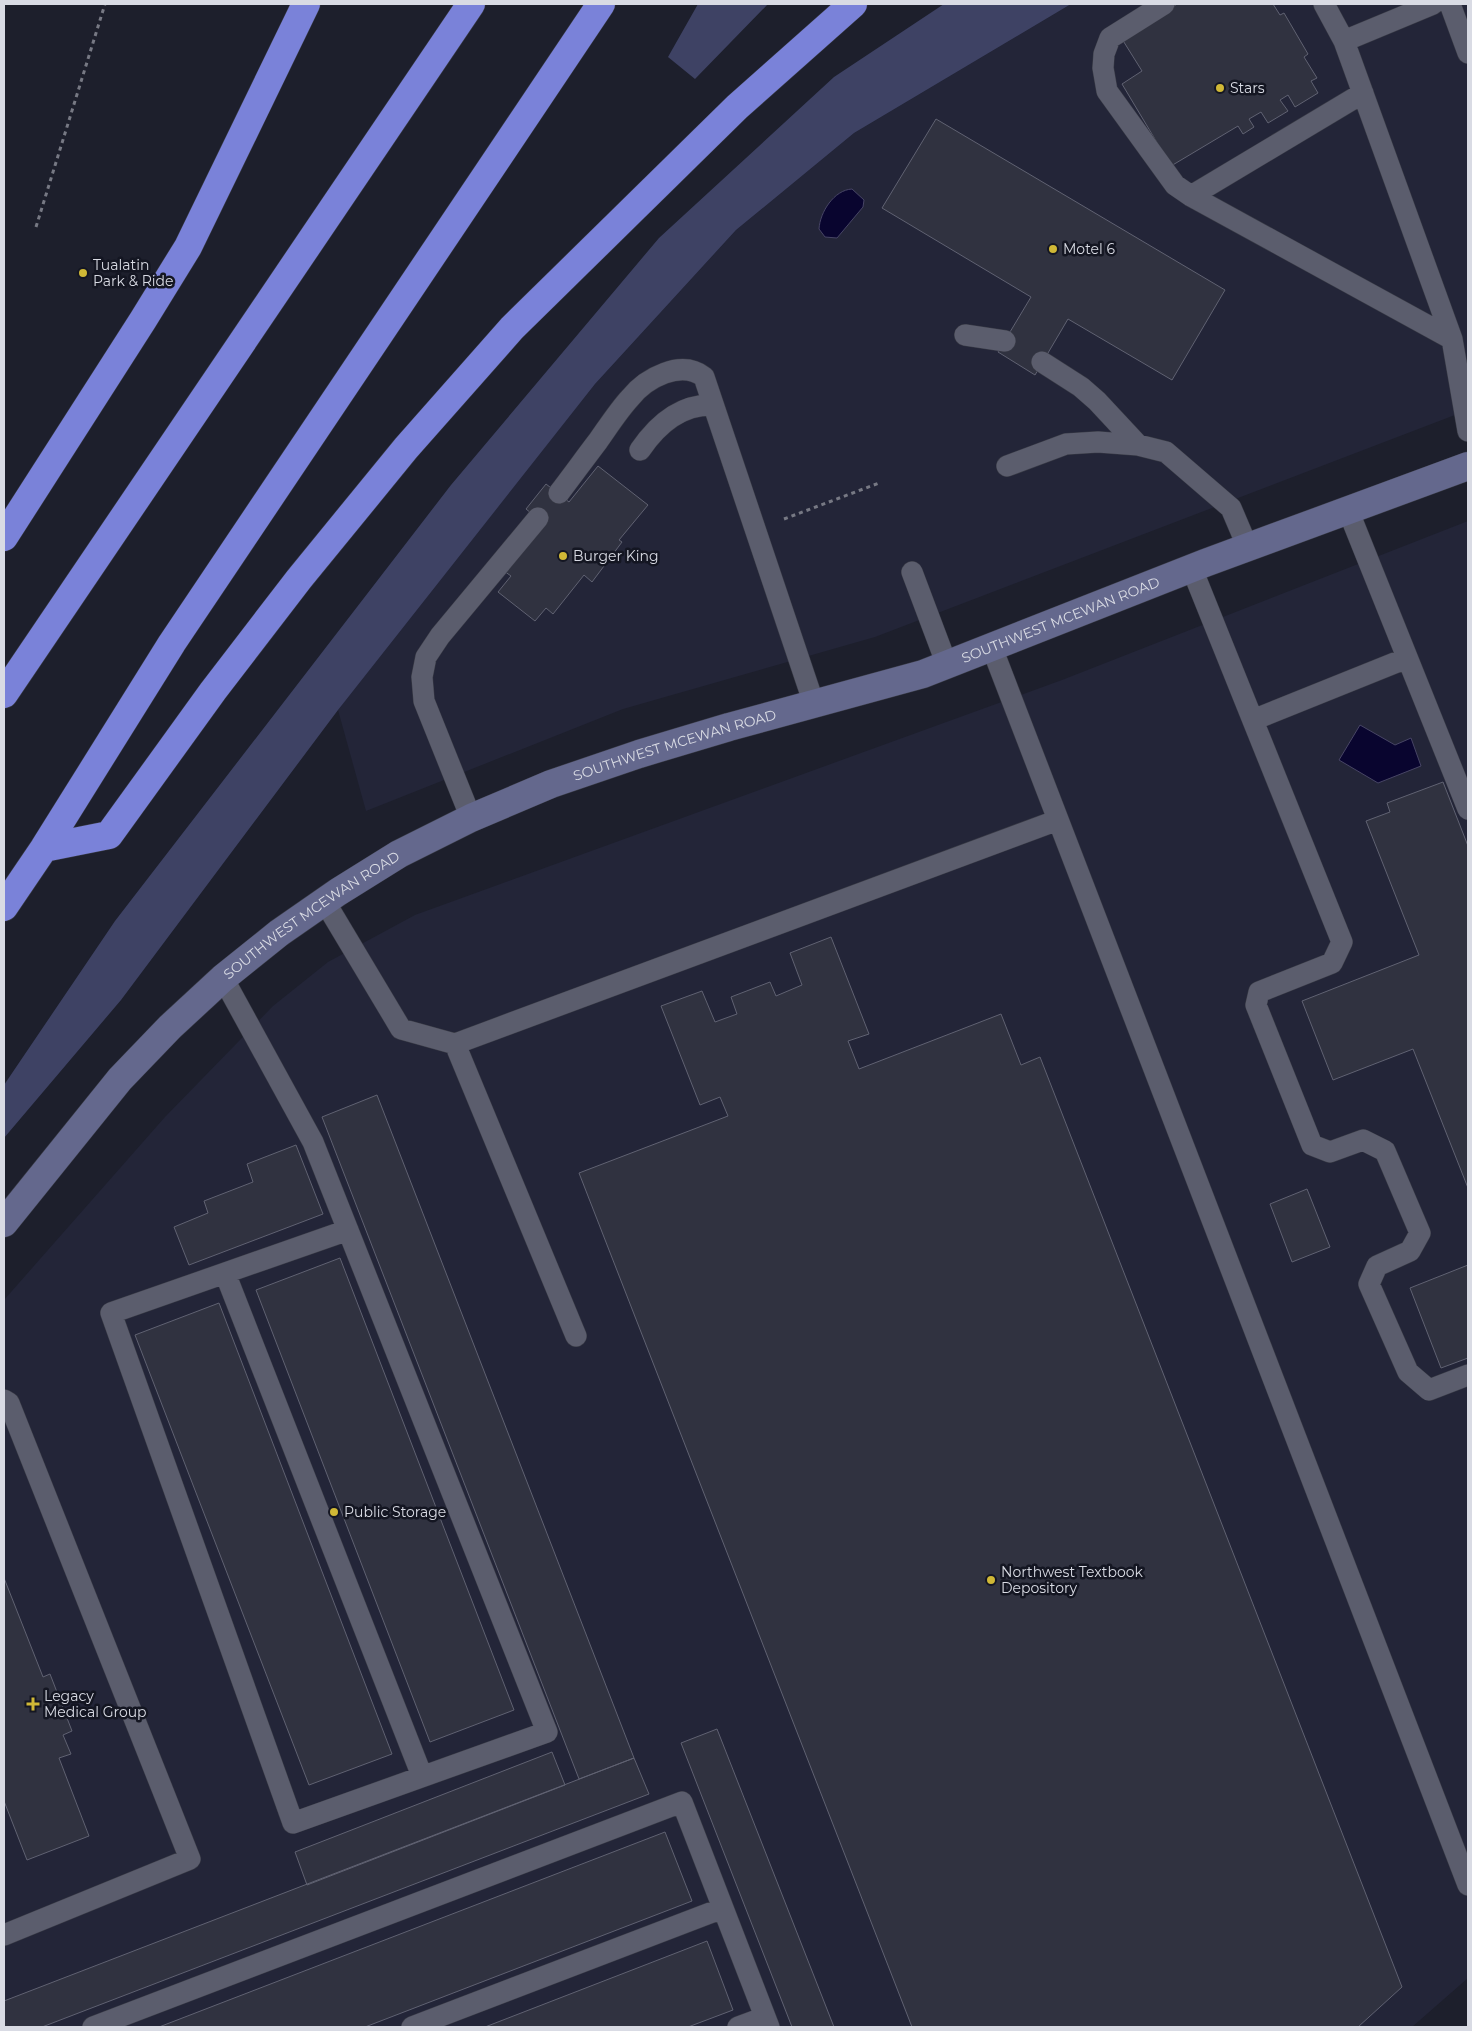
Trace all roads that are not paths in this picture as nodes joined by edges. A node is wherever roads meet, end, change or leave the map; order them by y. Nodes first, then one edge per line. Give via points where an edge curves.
1 (306, 4) edge
2 (471, 4) edge
3 (601, 4) edge
4 (853, 4) edge
5 (1164, 4) edge
6 (1324, 4) edge
7 (1433, 4) edge
8 (1450, 4) edge
9 (1344, 41) junction
10 (1468, 53) edge
11 (1363, 93) junction
12 (1191, 196) junction
13 (965, 335) dead end
14 (1452, 339) junction
15 (1005, 341) dead end
16 (1042, 362) dead end
17 (713, 405) junction
18 (1468, 431) edge
19 (1138, 445) junction
20 (640, 450) dead end
21 (1007, 466) dead end
22 (1468, 466) edge
23 (558, 493) dead end
24 (1348, 510) junction
25 (538, 518) dead end
26 (4, 537) edge
27 (1248, 548) junction
28 (1192, 569) junction
29 (912, 572) dead end
30 (992, 648) junction
31 (1408, 658) junction
32 (947, 665) junction
33 (4, 694) edge
34 (814, 704) junction
35 (1253, 720) junction
36 (1468, 809) edge
37 (471, 818) junction
38 (1058, 820) junction
39 (44, 848) junction
40 (325, 902) junction
41 (4, 907) edge
42 (223, 978) junction
43 (455, 1044) junction
44 (4, 1222) edge
45 (348, 1230) junction
46 (225, 1274) junction
47 (576, 1336) dead end
48 (1468, 1375) edge
49 (4, 1400) edge
50 (422, 1776) junction
51 (1468, 1885) edge
52 (723, 1908) junction
53 (4, 1935) edge
54 (767, 2022) edge
55 (94, 2027) edge
56 (412, 2027) edge
57 (738, 2027) edge

1 - 26 highway via 188,246
2 - 33 highway
3 - 39 highway via 172,643
4 - 39 highway via 737,107 512,328 406,448 299,579 109,835
5 - 12 lane via 1110,38 1103,68 1107,90 1175,185
6 - 9 lane
7 - 9 lane
8 - 10 lane
9 - 11 lane
11 - 12 lane
11 - 14 lane
12 - 14 lane
13 - 15 lane
14 - 18 lane
16 - 19 lane via 1081,387
17 - 20 lane via 684,409 651,434
17 - 23 lane via 704,377 696,371 671,371 653,379 631,396
17 - 34 lane
19 - 21 lane via 1066,444
19 - 27 lane via 1166,452 1231,508
22 - 24 street, SOUTHWEST MCEWAN ROAD
24 - 27 street, SOUTHWEST MCEWAN ROAD
24 - 31 lane
25 - 37 lane via 426,657 422,677 424,701
27 - 28 street, SOUTHWEST MCEWAN ROAD
28 - 30 street, SOUTHWEST MCEWAN ROAD
28 - 35 lane
29 - 32 lane
30 - 32 street, SOUTHWEST MCEWAN ROAD
30 - 38 lane
31 - 35 lane
31 - 36 lane
32 - 34 street, SOUTHWEST MCEWAN ROAD
34 - 37 street, SOUTHWEST MCEWAN ROAD via 639,754 551,784
35 - 48 lane via 1342,942 1332,963 1259,992 1256,1005 1312,1145 1330,1152 1363,1140 1385,1151 1420,1233 1410,1251 1377,1266 1369,1284 1408,1372 1429,1390
37 - 40 street, SOUTHWEST MCEWAN ROAD via 399,854
38 - 43 lane
38 - 51 lane
39 - 41 highway
40 - 42 street, SOUTHWEST MCEWAN ROAD
40 - 43 lane via 401,1029
42 - 44 street, SOUTHWEST MCEWAN ROAD via 120,1079
42 - 45 lane via 313,1142
43 - 47 lane
45 - 46 lane
45 - 50 lane via 546,1732
46 - 50 lane
46 - 50 lane via 111,1313 294,1823
49 - 53 lane via 10,1403 190,1860
52 - 54 lane
52 - 55 lane via 682,1802
52 - 56 lane
54 - 57 lane

